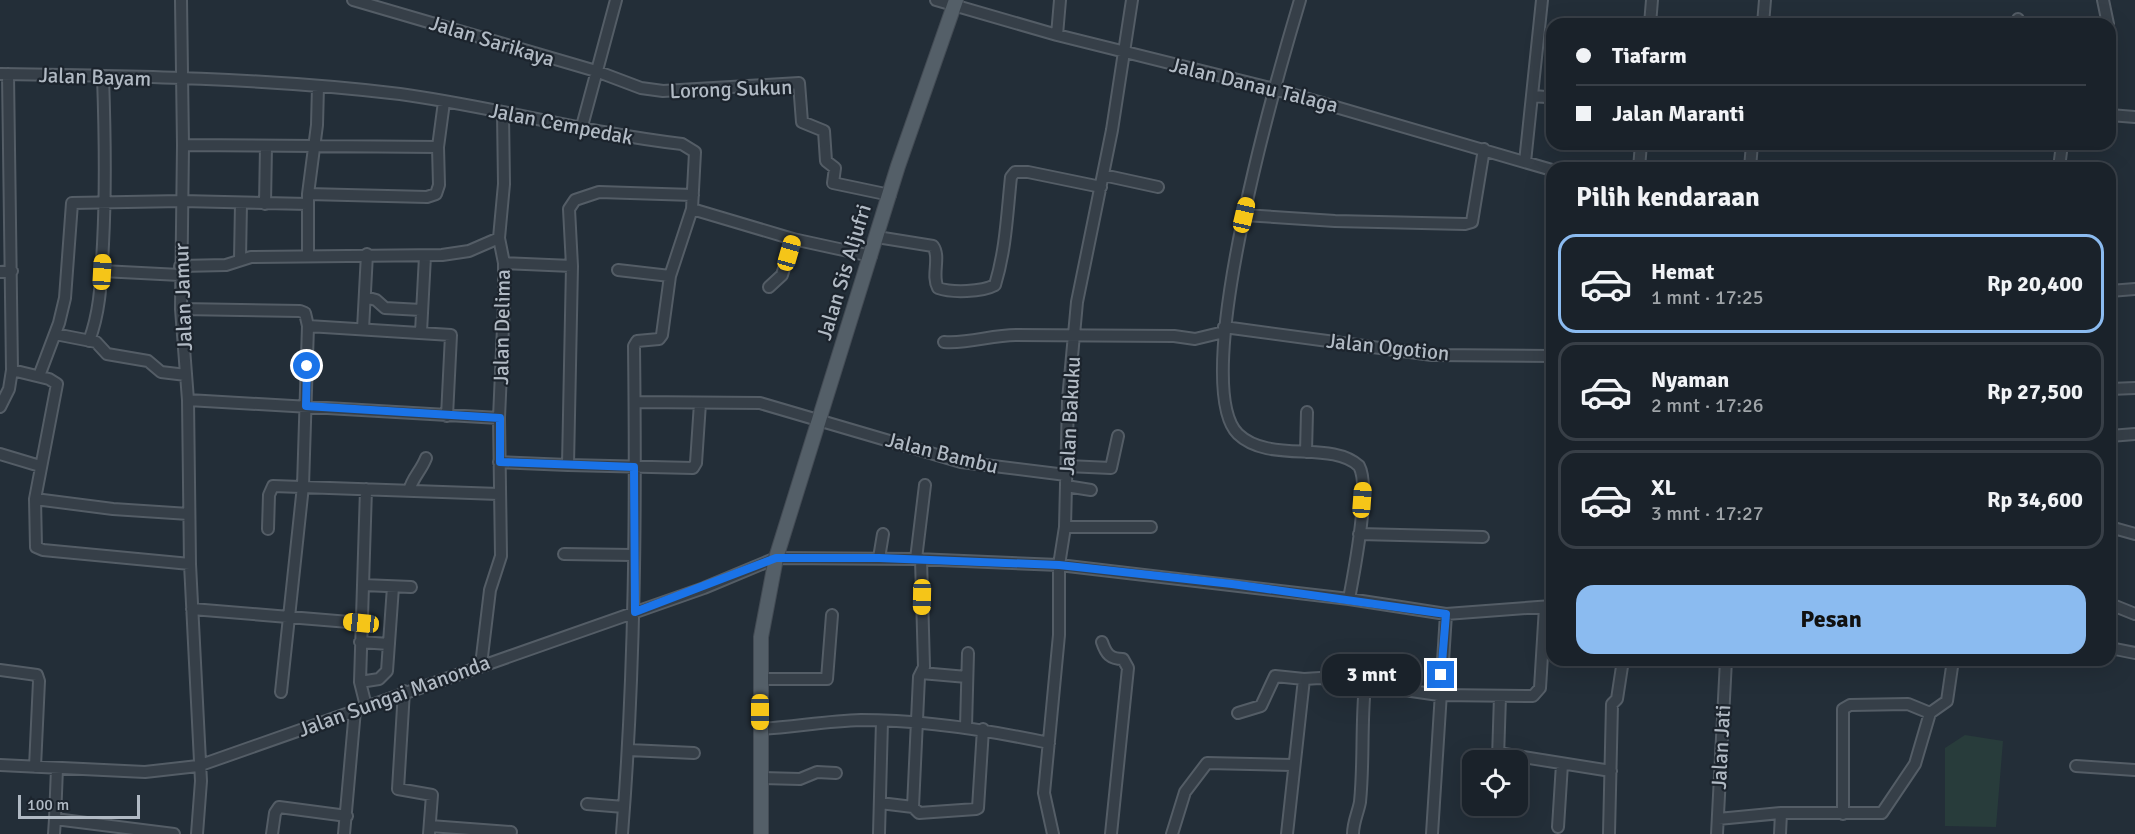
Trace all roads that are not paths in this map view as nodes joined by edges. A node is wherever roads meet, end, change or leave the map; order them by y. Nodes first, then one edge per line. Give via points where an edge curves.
1 (181, 0) edge
2 (353, 0) edge
3 (616, 0) edge
4 (936, 0) edge
5 (1060, 0) edge
6 (1132, 0) edge
7 (1300, 0) edge
8 (1542, 0) edge
9 (1652, 0) edge
10 (1765, 0) edge
11 (2103, 0) edge
12 (955, 3) edge
13 (1650, 18) edge
14 (1764, 18) edge
15 (2107, 18) edge
16 (1057, 35) junction
17 (1124, 52) junction
18 (596, 71) junction
19 (4, 74) edge
20 (103, 77) junction
21 (183, 80) junction
22 (318, 86) junction
23 (1274, 89) junction
24 (1533, 96) junction
25 (1546, 97) dead end
26 (444, 102) junction
27 (503, 114) junction
28 (2116, 115) edge
29 (2135, 117) edge
30 (581, 130) junction
31 (5, 134) edge
32 (183, 145) junction
33 (266, 146) junction
34 (313, 146) junction
35 (438, 147) junction
36 (1484, 149) junction
37 (1525, 162) junction
38 (1546, 168) edge
39 (1103, 175) junction
40 (1101, 187) junction
41 (1158, 187) dead end
42 (693, 195) junction
43 (890, 195) junction
44 (308, 199) junction
45 (182, 201) junction
46 (105, 202) junction
47 (241, 204) junction
48 (265, 204) junction
49 (692, 209) junction
50 (1244, 215) junction
51 (877, 237) junction
52 (499, 238) junction
53 (793, 239) junction
54 (367, 254) junction
55 (308, 256) junction
56 (425, 256) junction
57 (871, 256) junction
58 (240, 261) junction
59 (504, 263) junction
60 (572, 266) junction
61 (180, 270) junction
62 (618, 270) dead end
63 (12, 271) junction
64 (0, 272) edge
65 (102, 272) junction
66 (670, 276) junction
67 (769, 287) dead end
68 (2135, 289) edge
69 (2116, 291) edge
70 (365, 297) junction
71 (181, 309) junction
72 (422, 310) junction
73 (308, 326) junction
74 (363, 329) junction
75 (1224, 329) junction
76 (421, 332) junction
77 (55, 334) junction
78 (1075, 336) junction
79 (90, 340) junction
80 (944, 342) dead end
81 (1546, 356) edge
82 (12, 370) junction
83 (186, 375) junction
84 (39, 376) junction
85 (2135, 388) edge
86 (2116, 389) edge
87 (188, 400) junction
88 (635, 402) junction
89 (700, 403) junction
90 (306, 406) junction
91 (0, 407) edge
92 (1307, 412) dead end
93 (447, 416) junction
94 (500, 418) junction
95 (820, 421) junction
96 (2135, 434) edge
97 (1118, 436) dead end
98 (2116, 436) edge
99 (1306, 452) junction
100 (0, 454) edge
101 (426, 458) dead end
102 (500, 462) junction
103 (568, 465) junction
104 (40, 466) junction
105 (634, 467) junction
106 (1066, 476) junction
107 (925, 485) dead end
108 (303, 486) junction
109 (366, 489) junction
110 (1091, 490) dead end
111 (409, 491) junction
112 (499, 494) junction
113 (35, 499) junction
114 (189, 514) junction
115 (1065, 527) junction
116 (1151, 527) dead end
117 (268, 529) dead end
118 (2116, 529) edge
119 (883, 534) dead end
120 (1359, 534) junction
121 (2135, 534) edge
122 (1483, 537) dead end
123 (564, 554) dead end
124 (633, 555) junction
125 (776, 558) junction
126 (879, 558) junction
127 (918, 559) junction
128 (190, 564) junction
129 (1059, 565) junction
130 (363, 585) junction
131 (393, 587) junction
132 (411, 587) dead end
133 (1349, 599) junction
134 (2116, 606) edge
135 (1546, 607) edge
136 (192, 609) junction
137 (635, 612) junction
138 (1446, 614) junction
139 (2135, 614) edge
140 (832, 615) dead end
141 (288, 618) junction
142 (361, 623) junction
143 (1546, 633) edge
144 (360, 642) junction
145 (1102, 642) dead end
146 (389, 644) junction
147 (2116, 649) edge
148 (968, 653) dead end
149 (2135, 653) edge
150 (481, 665) junction
151 (1622, 666) edge
152 (1725, 666) edge
153 (1952, 666) edge
154 (0, 670) edge
155 (921, 673) junction
156 (967, 677) junction
157 (760, 678) junction
158 (1304, 679) junction
159 (360, 682) junction
160 (1365, 685) junction
161 (404, 691) junction
162 (281, 692) dead end
163 (1439, 695) junction
164 (1500, 696) junction
165 (366, 706) junction
166 (355, 710) junction
167 (1238, 712) dead end
168 (1929, 713) junction
169 (882, 721) junction
170 (916, 724) junction
171 (966, 727) junction
172 (760, 729) junction
173 (983, 729) junction
174 (1049, 743) junction
175 (629, 750) junction
176 (1498, 750) edge
177 (694, 753) dead end
178 (1528, 760) edge
179 (1562, 764) junction
180 (0, 765) edge
181 (1292, 765) junction
182 (198, 766) junction
183 (2076, 766) dead end
184 (35, 767) junction
185 (57, 768) junction
186 (2135, 770) edge
187 (1611, 771) junction
188 (836, 773) dead end
189 (760, 778) junction
190 (587, 804) dead end
191 (880, 804) junction
192 (624, 807) junction
193 (913, 807) junction
194 (1781, 813) junction
195 (1843, 814) junction
196 (347, 816) junction
197 (55, 819) junction
198 (1718, 819) junction
199 (1558, 827) dead end
200 (430, 830) edge
201 (511, 832) dead end
202 (54, 834) edge
203 (174, 834) edge
204 (197, 834) edge
205 (272, 834) edge
206 (344, 834) edge
207 (622, 834) edge
208 (761, 834) edge
209 (879, 834) edge
210 (1053, 834) edge
211 (1111, 834) edge
212 (1172, 834) edge
213 (1287, 834) edge
214 (1353, 834) edge
215 (1432, 834) edge
216 (1609, 834) edge
217 (1717, 834) edge
218 (1780, 834) edge

1 - 21 street, Jalan Jamur
2 - 18 street, Jalan Sarikaya
3 - 18 street
4 - 12 street, Jalan Danau Talaga
5 - 16 street
6 - 17 street, Jalan Bakuku
7 - 23 street
8 - 24 street
9 - 13 street
10 - 14 street
11 - 15 street
12 - 16 street, Jalan Danau Talaga
12 - 43 main road, Jalan Sis Aljufri
16 - 17 street, Jalan Danau Talaga
17 - 23 street, Jalan Danau Talaga
17 - 39 street, Jalan Bakuku
18 - 30 street
18 - 43 street, Lorong Sukun via 641,88 663,91 800,83 802,122 824,130 826,160 835,168 833,183
19 - 20 street, Jalan Bayam
19 - 31 street, Jalan Bayam
20 - 21 street, Jalan Bayam
20 - 46 street
21 - 22 street, Jalan Cempedak
21 - 32 street, Jalan Jamur
22 - 26 street, Jalan Cempedak
22 - 34 street
23 - 36 street, Jalan Danau Talaga
23 - 50 street
24 - 25 street
24 - 37 street
26 - 27 street, Jalan Cempedak
26 - 35 street
27 - 30 street, Jalan Cempedak
27 - 52 street, Jalan Delima via 504,184
28 - 29 street
30 - 42 street, Jalan Cempedak via 688,146 696,158
31 - 63 street, Jalan Bayam
32 - 33 street
32 - 45 street, Jalan Jamur
33 - 34 street
33 - 48 street
34 - 35 street
34 - 44 street
35 - 44 street via 436,194
36 - 37 street, Jalan Danau Talaga
36 - 50 street via 1472,222 1465,224
37 - 38 street, Jalan Danau Talaga
39 - 40 street, Jalan Bakuku
39 - 41 street
40 - 51 street via 1021,171 1013,173 999,273 995,285 987,288 938,288 937,252 933,246
40 - 78 street, Jalan Bakuku via 1081,274
42 - 49 street, Jalan Cempedak
42 - 60 street via 599,192 575,200 569,209
43 - 51 main road, Jalan Sis Aljufri
44 - 48 street
44 - 55 street
45 - 46 street
45 - 47 street
45 - 61 street, Jalan Jamur
46 - 65 street
46 - 77 street via 71,204 65,298
47 - 48 street
47 - 58 street
49 - 53 street
49 - 66 street, Jalan Cempedak
50 - 75 street
51 - 57 main road, Jalan Sis Aljufri
52 - 56 street, Jalan Delima via 469,250
52 - 59 street, Jalan Delima
53 - 57 street
53 - 67 street via 782,275
54 - 55 street, Jalan Delima
54 - 56 street, Jalan Delima
54 - 70 street
55 - 58 street, Jalan Delima via 251,257
56 - 72 street
57 - 95 main road, Jalan Sis Aljufri
58 - 61 street, Jalan Delima
59 - 60 street
59 - 94 street, Jalan Delima
60 - 103 street
61 - 65 street, Jalan Delima
61 - 71 street, Jalan Jamur
62 - 66 street
63 - 64 street
63 - 82 street, Jalan Bayam
65 - 79 street via 100,306
66 - 88 street, Jalan Cempedak via 662,335 659,339 637,340 635,344
68 - 69 street
70 - 72 street via 376,300 385,309
70 - 74 street
71 - 73 street via 300,311
71 - 83 street, Jalan Jamur
72 - 76 street
73 - 74 street
73 - 90 street
74 - 76 street
75 - 78 street via 1195,339
75 - 81 street, Jalan Ogotion via 1432,355
75 - 99 street via 1226,397 1233,428 1255,447
76 - 93 street via 452,336
77 - 79 street
77 - 84 street
78 - 80 street via 1004,335 961,344
78 - 106 street, Jalan Bakuku
79 - 83 street via 98,343 106,354 148,361 161,372
82 - 84 street
82 - 91 street, Jalan Bayam via 9,390
83 - 87 street, Jalan Jamur
84 - 104 street via 57,384
85 - 86 street
87 - 90 street
87 - 114 street, Jalan Jamur
88 - 89 street, Jalan Bambu
88 - 105 street
89 - 95 street, Jalan Bambu via 769,405
89 - 105 street via 694,467
90 - 93 street
90 - 108 street
92 - 99 street
93 - 94 street
94 - 102 street, Jalan Delima
95 - 106 street, Jalan Bambu via 962,462
95 - 125 main road, Jalan Sis Aljufri
96 - 98 street
97 - 106 street via 1111,468
99 - 120 street via 1347,459 1359,466 1363,477
100 - 104 street
101 - 111 street via 422,469 412,478
102 - 103 street
102 - 112 street, Jalan Delima
103 - 105 street
104 - 113 street
105 - 124 street
106 - 110 street
106 - 115 street, Jalan Bakuku
107 - 127 street
108 - 109 street
108 - 117 street via 271,488
108 - 141 street
109 - 111 street
109 - 130 street
111 - 112 street
112 - 150 street, Jalan Delima via 500,561 490,590
113 - 114 street
113 - 128 street via 34,540 38,549
114 - 128 street, Jalan Jamur
115 - 116 street
115 - 129 street, Jalan Bakuku
118 - 121 street
119 - 126 street
120 - 122 street
120 - 133 street
123 - 124 street
124 - 137 street
125 - 126 street
125 - 137 street, Jalan Sungai Manonda
125 - 157 main road, Jalan Sis Aljufri via 763,622
126 - 127 street
127 - 129 street
127 - 155 street via 924,649
128 - 136 street, Jalan Jamur
129 - 133 street
129 - 174 street, Jalan Bakuku via 1059,635
130 - 131 street
130 - 142 street
131 - 132 street
131 - 146 street
133 - 138 street
134 - 139 street
135 - 138 street
136 - 141 street
136 - 182 street, Jalan Jamur
137 - 150 street, Jalan Sungai Manonda
137 - 175 street
138 - 163 street
140 - 157 street via 827,678
141 - 142 street
141 - 162 street
142 - 144 street
143 - 164 street via 1539,693
144 - 146 street
144 - 159 street
145 - 211 street via 1106,653 1123,659 1128,668
146 - 159 street via 387,670 382,677
147 - 149 street
148 - 156 street
150 - 161 street, Jalan Sungai Manonda
151 - 187 street via 1617,699 1612,704
152 - 198 street, Jalan Jati
153 - 168 street via 1947,701
154 - 184 street via 37,675
155 - 156 street
155 - 170 street
156 - 171 street
157 - 172 main road, Jalan Sis Aljufri
158 - 160 street
158 - 167 street via 1275,676 1261,706
158 - 181 street
159 - 165 street
160 - 163 street
160 - 214 street via 1360,726 1360,802
161 - 165 street, Jalan Sungai Manonda
161 - 200 street via 398,788 432,795
163 - 164 street
163 - 215 street
164 - 176 street
165 - 166 street, Jalan Sungai Manonda
166 - 182 street, Jalan Sungai Manonda
166 - 196 street
168 - 195 street via 1915,764 1882,813
168 - 195 street via 1908,704 1850,705 1843,709
169 - 170 street
169 - 172 street via 832,721
169 - 191 street
170 - 171 street
170 - 193 street
171 - 173 street
172 - 189 main road, Jalan Sis Aljufri
173 - 174 street
173 - 193 street via 978,807 920,813
174 - 210 street, Jalan Bakuku via 1044,794
175 - 177 street
175 - 192 street
178 - 179 street
179 - 187 street
179 - 199 street
180 - 184 street, Jalan Sungai Manonda
181 - 212 street via 1207,763 1185,792
181 - 213 street
182 - 185 street, Jalan Sungai Manonda via 145,772
182 - 204 street, Jalan Jamur via 201,800
183 - 186 street
184 - 185 street, Jalan Sungai Manonda
185 - 197 street
187 - 216 street
188 - 189 street via 817,772 800,779
189 - 208 main road, Jalan Sis Aljufri
190 - 192 street
191 - 193 street
191 - 209 street
192 - 207 street
194 - 195 street
194 - 198 street
194 - 218 street
196 - 205 street via 279,807
196 - 206 street
197 - 202 street
197 - 203 street
198 - 217 street, Jalan Jati
200 - 201 street

